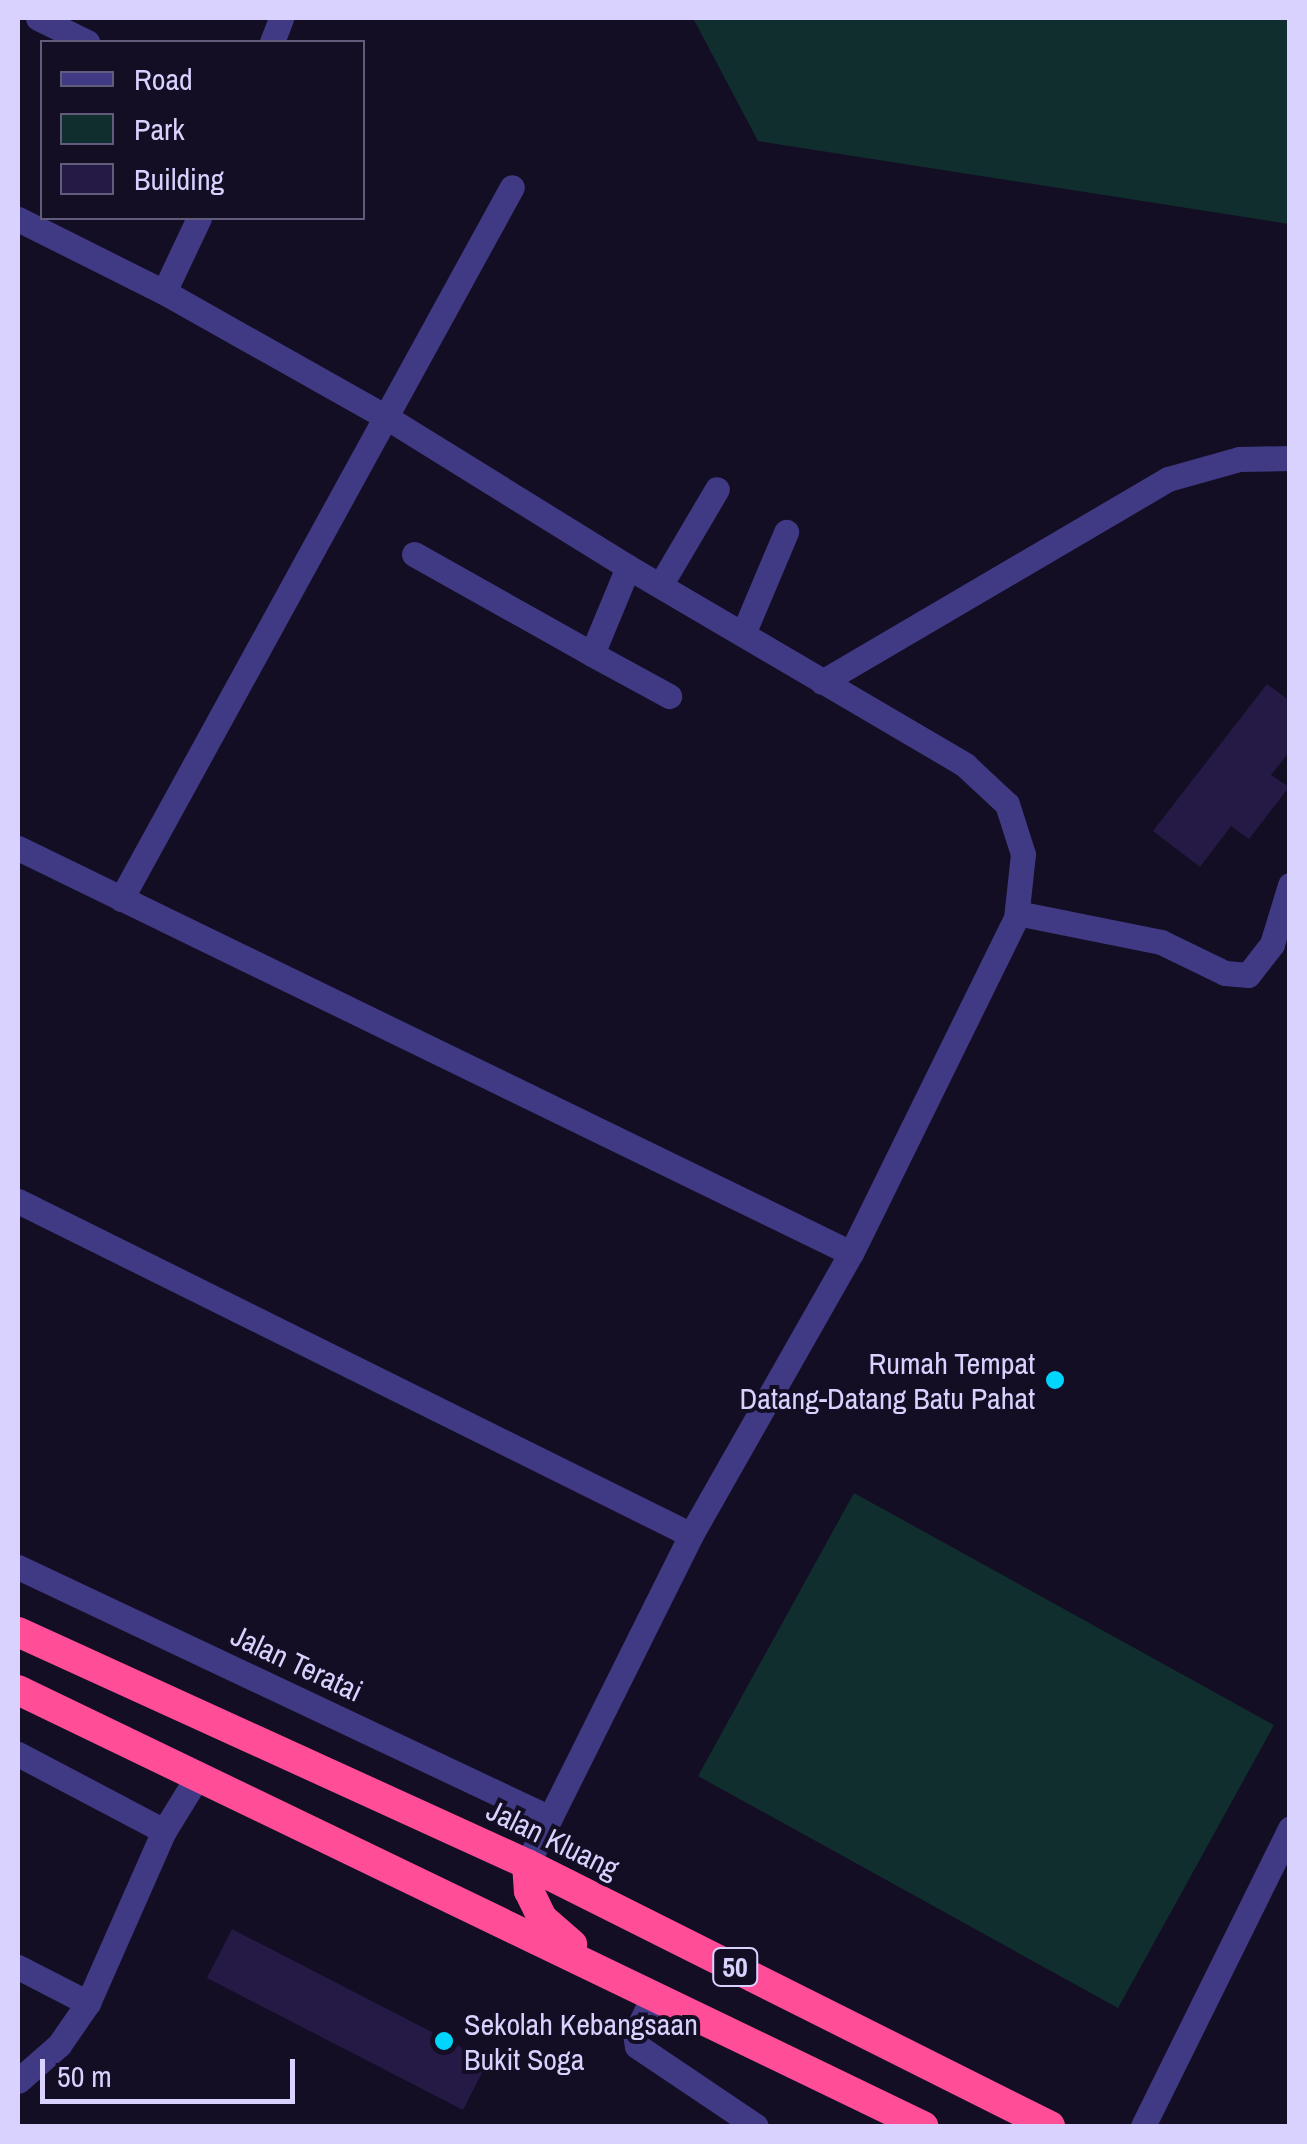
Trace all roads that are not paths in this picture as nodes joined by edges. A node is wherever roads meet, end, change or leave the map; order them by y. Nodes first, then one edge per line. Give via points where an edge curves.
1 (38, 18) edge
2 (84, 40) edge
3 (512, 187) dead end
4 (18, 220) edge
5 (198, 220) edge
6 (164, 292) junction
7 (386, 417) junction
8 (1290, 458) edge
9 (717, 489) dead end
10 (786, 532) dead end
11 (414, 554) dead end
12 (628, 566) junction
13 (660, 584) junction
14 (743, 634) junction
15 (592, 654) junction
16 (822, 682) junction
17 (669, 696) dead end
18 (18, 848) edge
19 (1290, 885) edge
20 (121, 899) junction
21 (1016, 913) junction
22 (18, 1202) edge
23 (851, 1253) junction
24 (691, 1536) junction
25 (18, 1567) edge
26 (18, 1632) edge
27 (18, 1690) edge
28 (18, 1754) edge
29 (196, 1779) junction
30 (550, 1818) junction
31 (1290, 1828) edge
32 (164, 1831) junction
33 (527, 1864) junction
34 (18, 1966) edge
35 (600, 1968) junction
36 (654, 1995) junction
37 (88, 2003) junction
38 (18, 2082) edge
39 (756, 2126) edge
40 (923, 2126) edge
41 (1050, 2126) edge
42 (1143, 2126) edge

1 - 2 street
3 - 7 street
4 - 6 street
5 - 6 street
6 - 7 street
7 - 12 street
7 - 20 street
8 - 16 street via 1238,458 1168,479
9 - 13 street
10 - 14 street
11 - 15 street
12 - 13 street
12 - 15 street
13 - 14 street
14 - 16 street
15 - 17 street
16 - 21 street via 965,765 1007,804 1023,854
18 - 20 street
19 - 21 street via 1272,944 1248,975 1224,973 1161,942
20 - 23 street
21 - 23 street
22 - 24 street
23 - 24 street
24 - 30 street
25 - 30 street, Jalan Teratai
26 - 33 highway, Jalan Kluang / 50
27 - 29 highway, 50
28 - 32 street
29 - 32 street
29 - 35 highway, 50
30 - 33 street
31 - 42 street
32 - 37 street
33 - 35 highway via 542,1918
33 - 41 highway, Jalan Kluang / 50
34 - 37 street
35 - 36 highway, 50
36 - 39 street via 635,2034 637,2046
36 - 40 highway, 50
37 - 38 street via 59,2045

